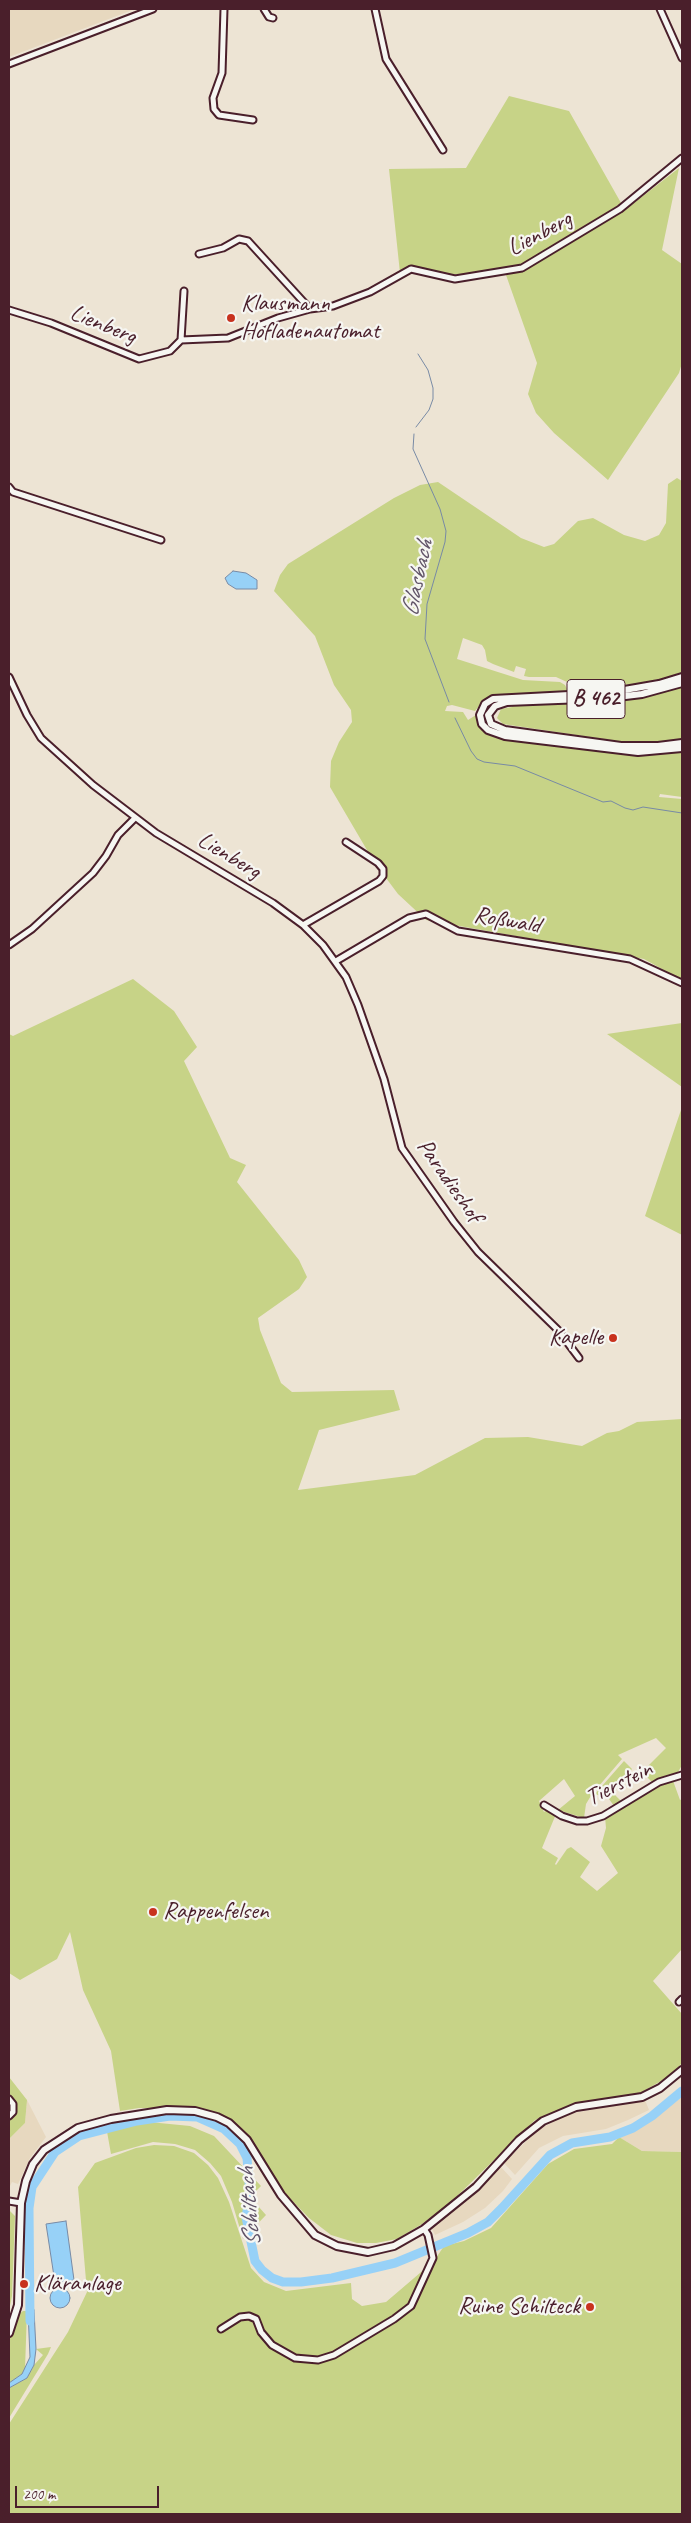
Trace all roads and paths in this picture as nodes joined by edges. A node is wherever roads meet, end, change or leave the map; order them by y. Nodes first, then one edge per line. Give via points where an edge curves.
1 (153, 9) edge
2 (224, 9) edge
3 (264, 9) edge
4 (375, 9) edge
5 (660, 9) edge
6 (273, 18) dead end
7 (682, 58) edge
8 (9, 64) edge
9 (252, 120) dead end
10 (443, 150) dead end
11 (682, 158) edge
12 (199, 254) dead end
13 (184, 292) dead end
14 (310, 309) junction
15 (9, 310) edge
16 (181, 340) junction
17 (9, 487) edge
18 (161, 540) dead end
19 (9, 677) edge
20 (682, 677) edge
21 (682, 682) edge
22 (682, 743) edge
23 (682, 748) edge
24 (135, 818) junction
25 (346, 842) dead end
26 (304, 925) junction
27 (9, 945) edge
28 (336, 961) junction
29 (682, 983) edge
30 (579, 1358) dead end
31 (682, 1775) edge
32 (544, 1805) dead end
33 (682, 2070) edge
34 (9, 2099) edge
35 (9, 2116) edge
36 (9, 2201) edge
37 (21, 2203) junction
38 (424, 2229) junction
39 (221, 2329) dead end
40 (9, 2333) edge

1 - 8 street
2 - 9 street via 222,73 213,98 214,109 218,115
3 - 6 street via 268,17
4 - 10 street via 386,59
5 - 7 street
11 - 14 street, Lienberg via 620,209 522,268 455,279 412,269 370,292 333,306
12 - 14 street via 223,248 239,239 248,241
13 - 16 street
14 - 16 street, Lienberg via 228,338
15 - 16 street, Lienberg via 51,323 139,359 170,351
17 - 18 street via 13,492
19 - 24 street, Lienberg via 41,738
20 - 23 main road, B 462 via 607,693 494,698 485,704 480,714 482,724 488,730 505,736 638,752
21 - 22 main road, B 462 via 642,694 609,698 499,704 488,714 491,724 498,728 556,738 638,746
24 - 26 street, Lienberg
24 - 27 street via 118,835 93,873 32,929
25 - 26 street via 378,863 383,869 383,876
26 - 28 street, Lienberg
28 - 29 street, Roßwald via 410,918 426,914 458,930 630,959
28 - 30 street, Paradieshof via 346,977 377,1058 402,1148 478,1252 558,1330
31 - 32 street, Tierstein via 659,1782 603,1816 587,1821 562,1816
33 - 38 main road via 649,2094 576,2107 543,2121 519,2140 476,2187
34 - 35 street via 13,2112
36 - 37 street
37 - 38 main road via 33,2164 44,2150 66,2134 88,2124 111,2119 146,2112 182,2110 217,2117 240,2132 287,2204 324,2241 349,2250 368,2252 394,2246
37 - 40 main road via 18,2305
38 - 39 street via 433,2255 410,2306 326,2359 303,2360 282,2352 266,2339 253,2317 240,2317

